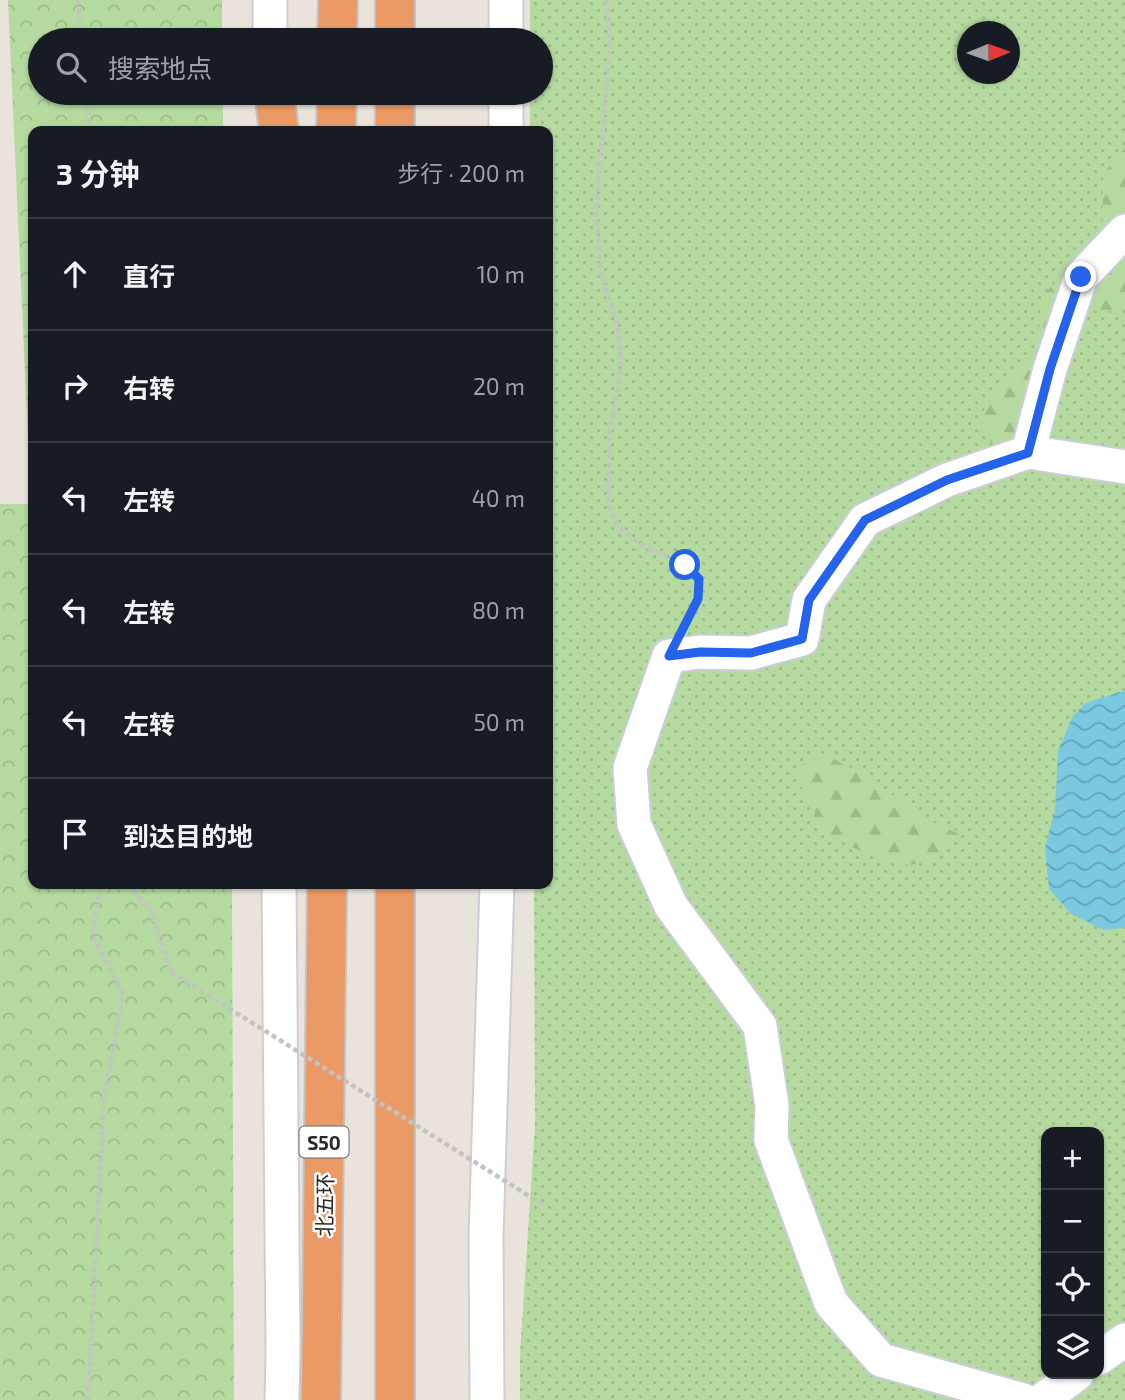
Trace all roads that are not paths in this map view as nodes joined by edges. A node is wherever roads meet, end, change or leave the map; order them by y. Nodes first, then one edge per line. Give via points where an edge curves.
1 (270, 0) edge
2 (338, 0) edge
3 (395, 0) edge
4 (506, 0) edge
5 (270, 28) edge
6 (337, 28) edge
7 (395, 28) edge
8 (506, 28) edge
9 (272, 105) edge
10 (274, 105) edge
11 (337, 105) edge
12 (395, 105) edge
13 (506, 105) edge
14 (271, 126) edge
15 (278, 126) edge
16 (336, 126) edge
17 (395, 126) edge
18 (506, 126) edge
19 (1125, 231) edge
20 (1028, 453) junction
21 (1125, 467) edge
22 (279, 889) edge
23 (327, 889) edge
24 (395, 889) edge
25 (497, 889) edge
26 (1125, 1340) edge
27 (1104, 1355) edge
28 (1070, 1379) edge
29 (282, 1400) edge
30 (321, 1400) edge
31 (395, 1400) edge
32 (487, 1400) edge
33 (1023, 1400) edge
34 (1042, 1400) edge

1 - 5 street
2 - 6 highway
3 - 7 highway
4 - 8 street
9 - 14 street
10 - 15 highway
11 - 16 highway
12 - 17 highway
13 - 18 street
19 - 20 street via 1081,277
20 - 21 street
20 - 33 street via 947,480 865,520 809,600 802,639 751,653 669,656 630,768 634,824 671,906 761,1026 772,1106 771,1140 831,1303 881,1360
22 - 29 street
23 - 30 highway, 北五环 / S50
24 - 31 highway
25 - 32 street via 486,1236
26 - 27 street
28 - 34 street

